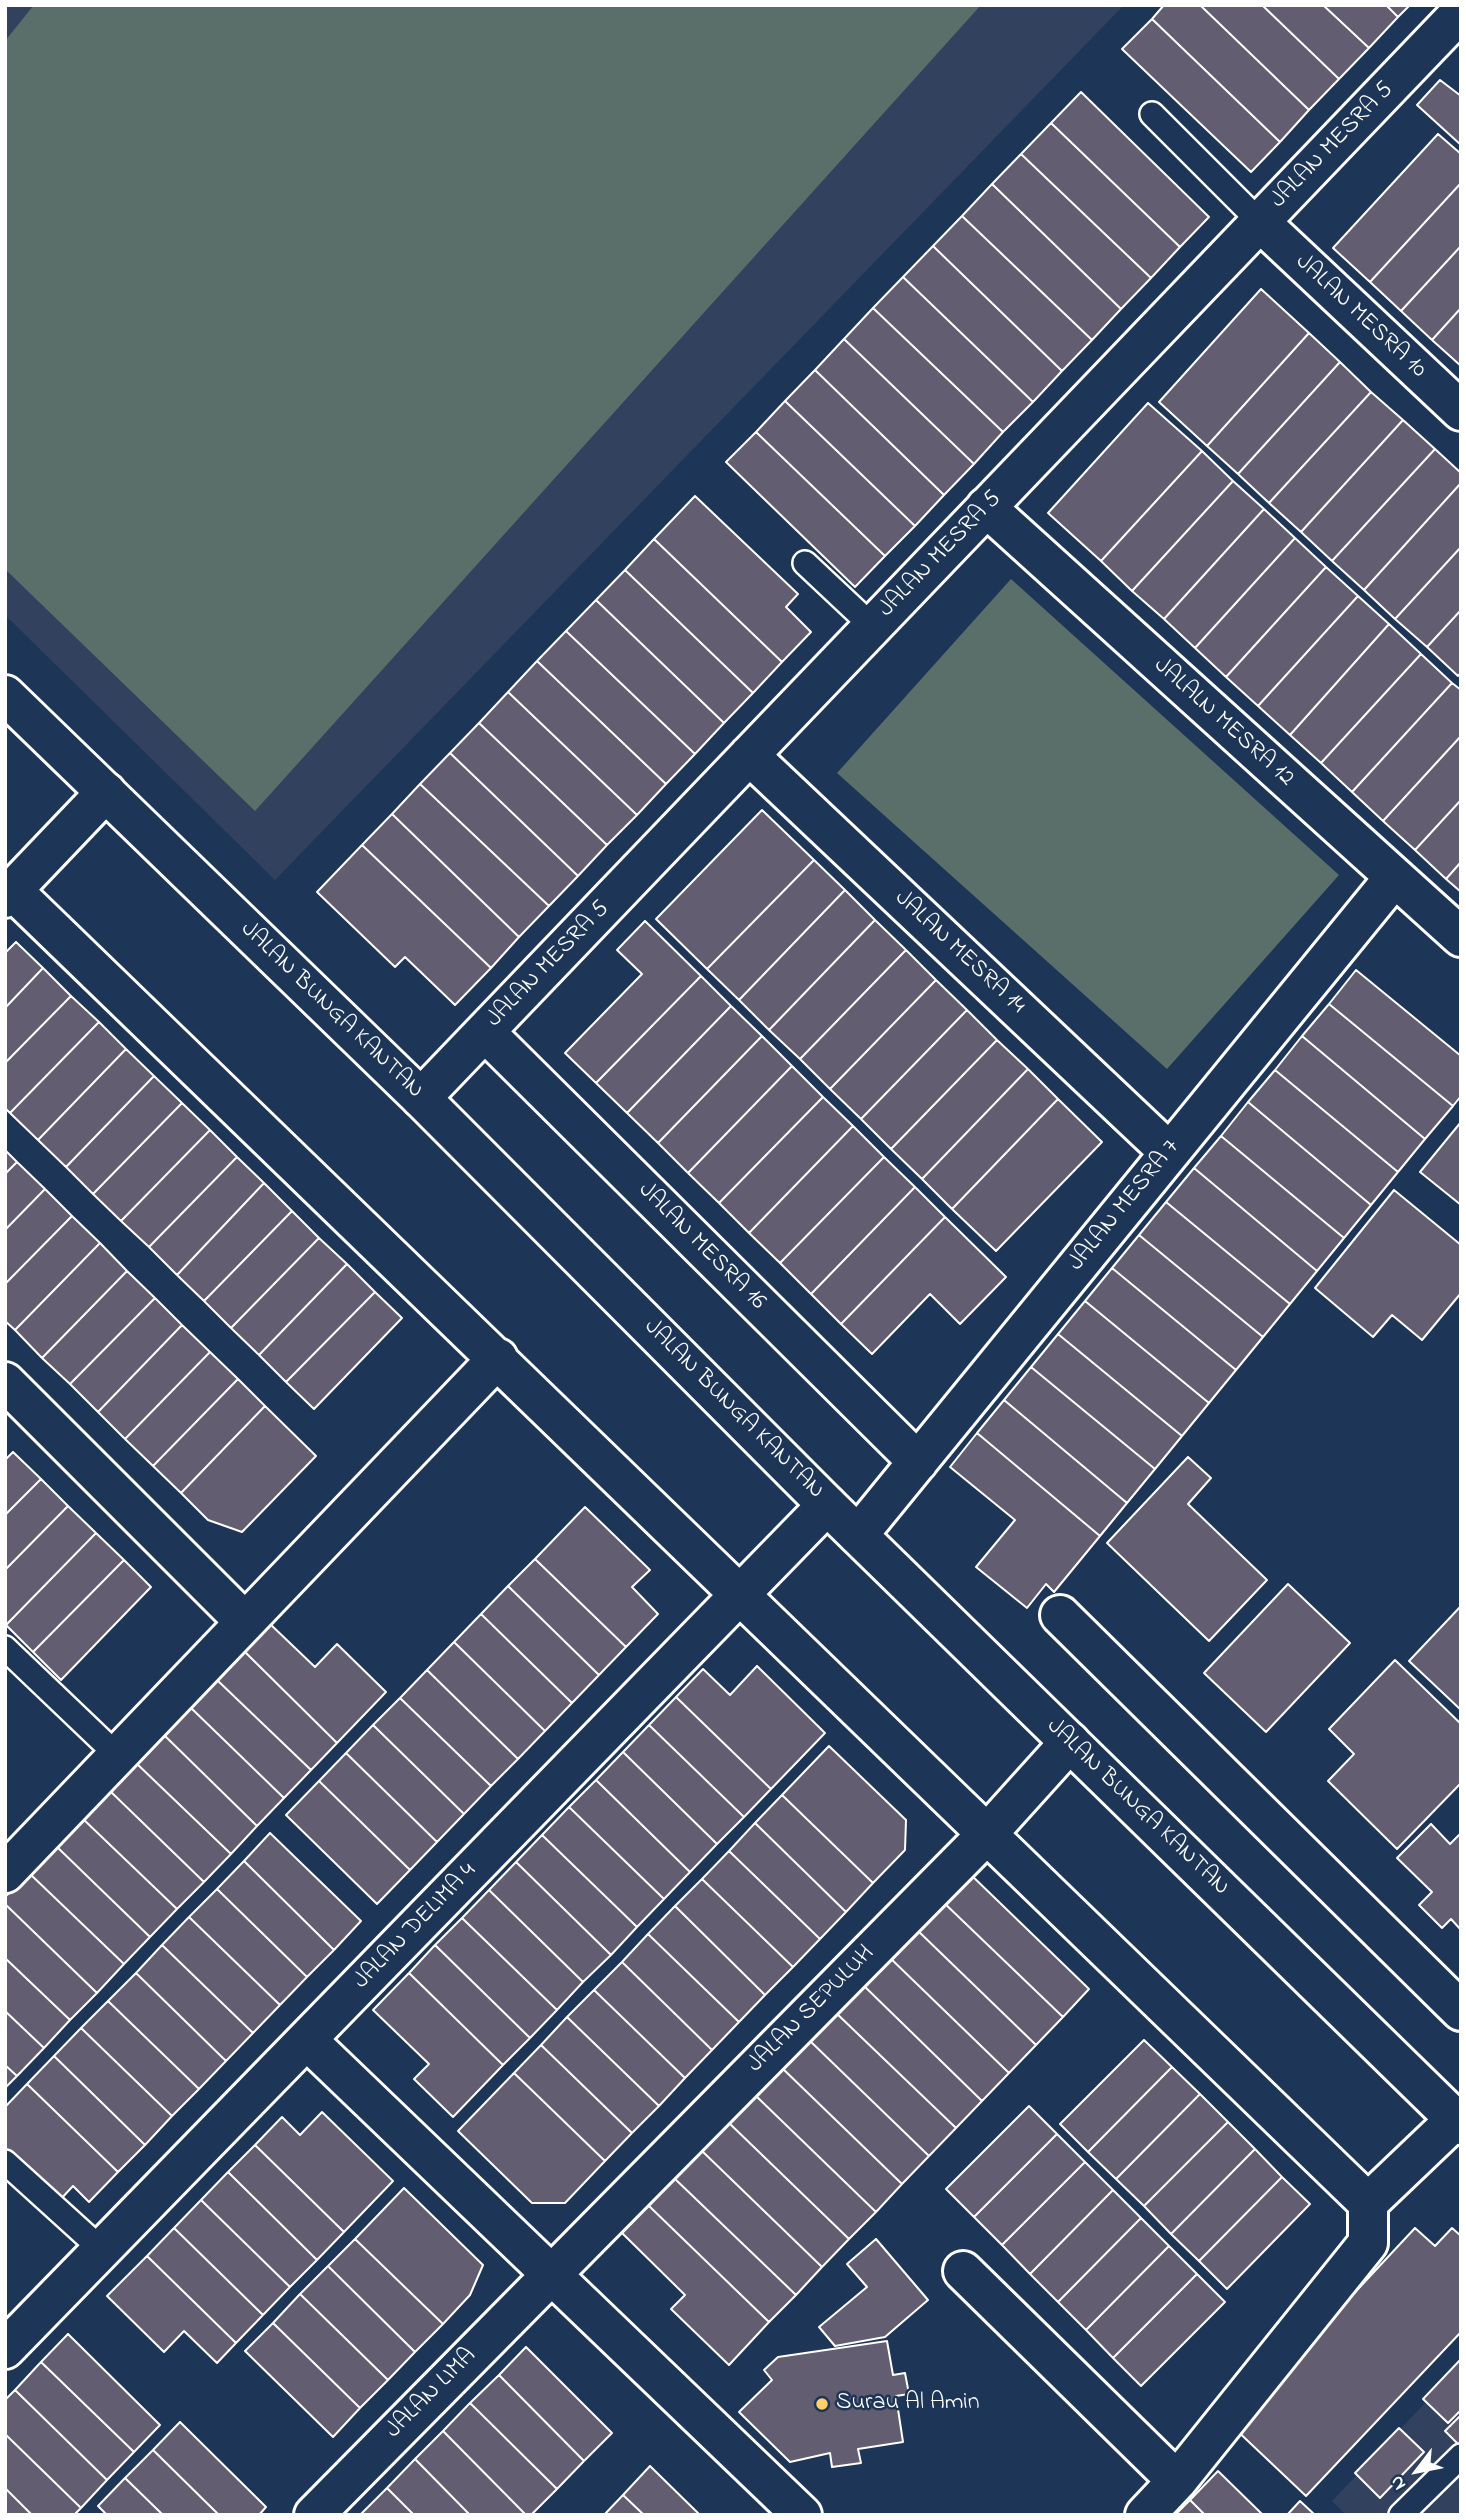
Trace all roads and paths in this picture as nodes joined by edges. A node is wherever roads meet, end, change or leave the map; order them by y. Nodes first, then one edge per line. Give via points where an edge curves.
1 (1461, 12) edge
2 (1152, 114) dead end
3 (1260, 222) junction
4 (1461, 411) edge
5 (986, 507) junction
6 (805, 563) dead end
7 (872, 626) junction
8 (5, 695) edge
9 (749, 755) junction
10 (106, 792) junction
11 (1393, 879) junction
12 (9, 894) edge
13 (1461, 937) edge
14 (485, 1032) junction
15 (421, 1098) junction
16 (1169, 1152) junction
17 (498, 1359) junction
18 (5, 1382) edge
19 (918, 1462) junction
20 (827, 1505) junction
21 (859, 1535) junction
22 (742, 1593) junction
23 (1060, 1615) dead end
24 (245, 1622) junction
25 (5, 1648) edge
26 (1070, 1742) junction
27 (118, 1756) junction
28 (987, 1833) junction
29 (5, 1873) edge
30 (1461, 2011) edge
31 (307, 2040) junction
32 (1458, 2122) edge
33 (5, 2162) edge
34 (1368, 2203) junction
35 (102, 2250) junction
36 (963, 2271) dead end
37 (551, 2274) junction
38 (5, 2350) edge
39 (1461, 2456) edge
40 (1177, 2481) junction
41 (314, 2515) edge
42 (802, 2515) edge
43 (1145, 2515) edge
44 (1401, 2515) edge

1 - 3 street, JALAN MESRA 5
2 - 3 lane
3 - 4 street, JALAN MESRA 10
3 - 5 street, JALAN MESRA 5
5 - 7 street, JALAN MESRA 5
5 - 11 street, JALALN MESRA 12
6 - 7 lane
7 - 9 street, JALAN MESRA 5
8 - 10 street, JALAN BUNGA KANTAN
9 - 14 street, JALAN MESRA 5
9 - 16 street, JALAN MESRA 14
10 - 12 street
10 - 15 street, JALAN BUNGA KANTAN
11 - 13 street, JALALN MESRA 12
11 - 16 street, JALAN MESRA 7
12 - 17 street
14 - 15 street, JALAN MESRA 5
14 - 19 street, JALAN MESRA 16
15 - 20 street, JALAN BUNGA KANTAN
16 - 19 street, JALAN MESRA 7
17 - 22 street
17 - 24 street
18 - 24 street
19 - 21 street, JALAN MESRA 7
20 - 21 street, JALAN BUNGA KANTAN
20 - 22 street, JALAN DELIMA 4
21 - 26 street, JALAN BUNGA KANTAN
22 - 28 street
22 - 31 street, JALAN DELIMA 4
23 - 30 street
24 - 27 street
25 - 27 lane
26 - 28 street, JALAN SEPULUH
26 - 32 street, JALAN BUNGA KANTAN
27 - 29 street
28 - 34 street
28 - 37 street, JALAN SEPULUH
31 - 35 street, JALAN DELIMA 4
31 - 37 street
32 - 34 street
33 - 35 lane
34 - 40 street via 1368,2242
35 - 38 street, JALAN DELIMA 4
36 - 40 street
37 - 41 street, JALAN LIMA
37 - 42 street
39 - 44 lane
40 - 43 street

